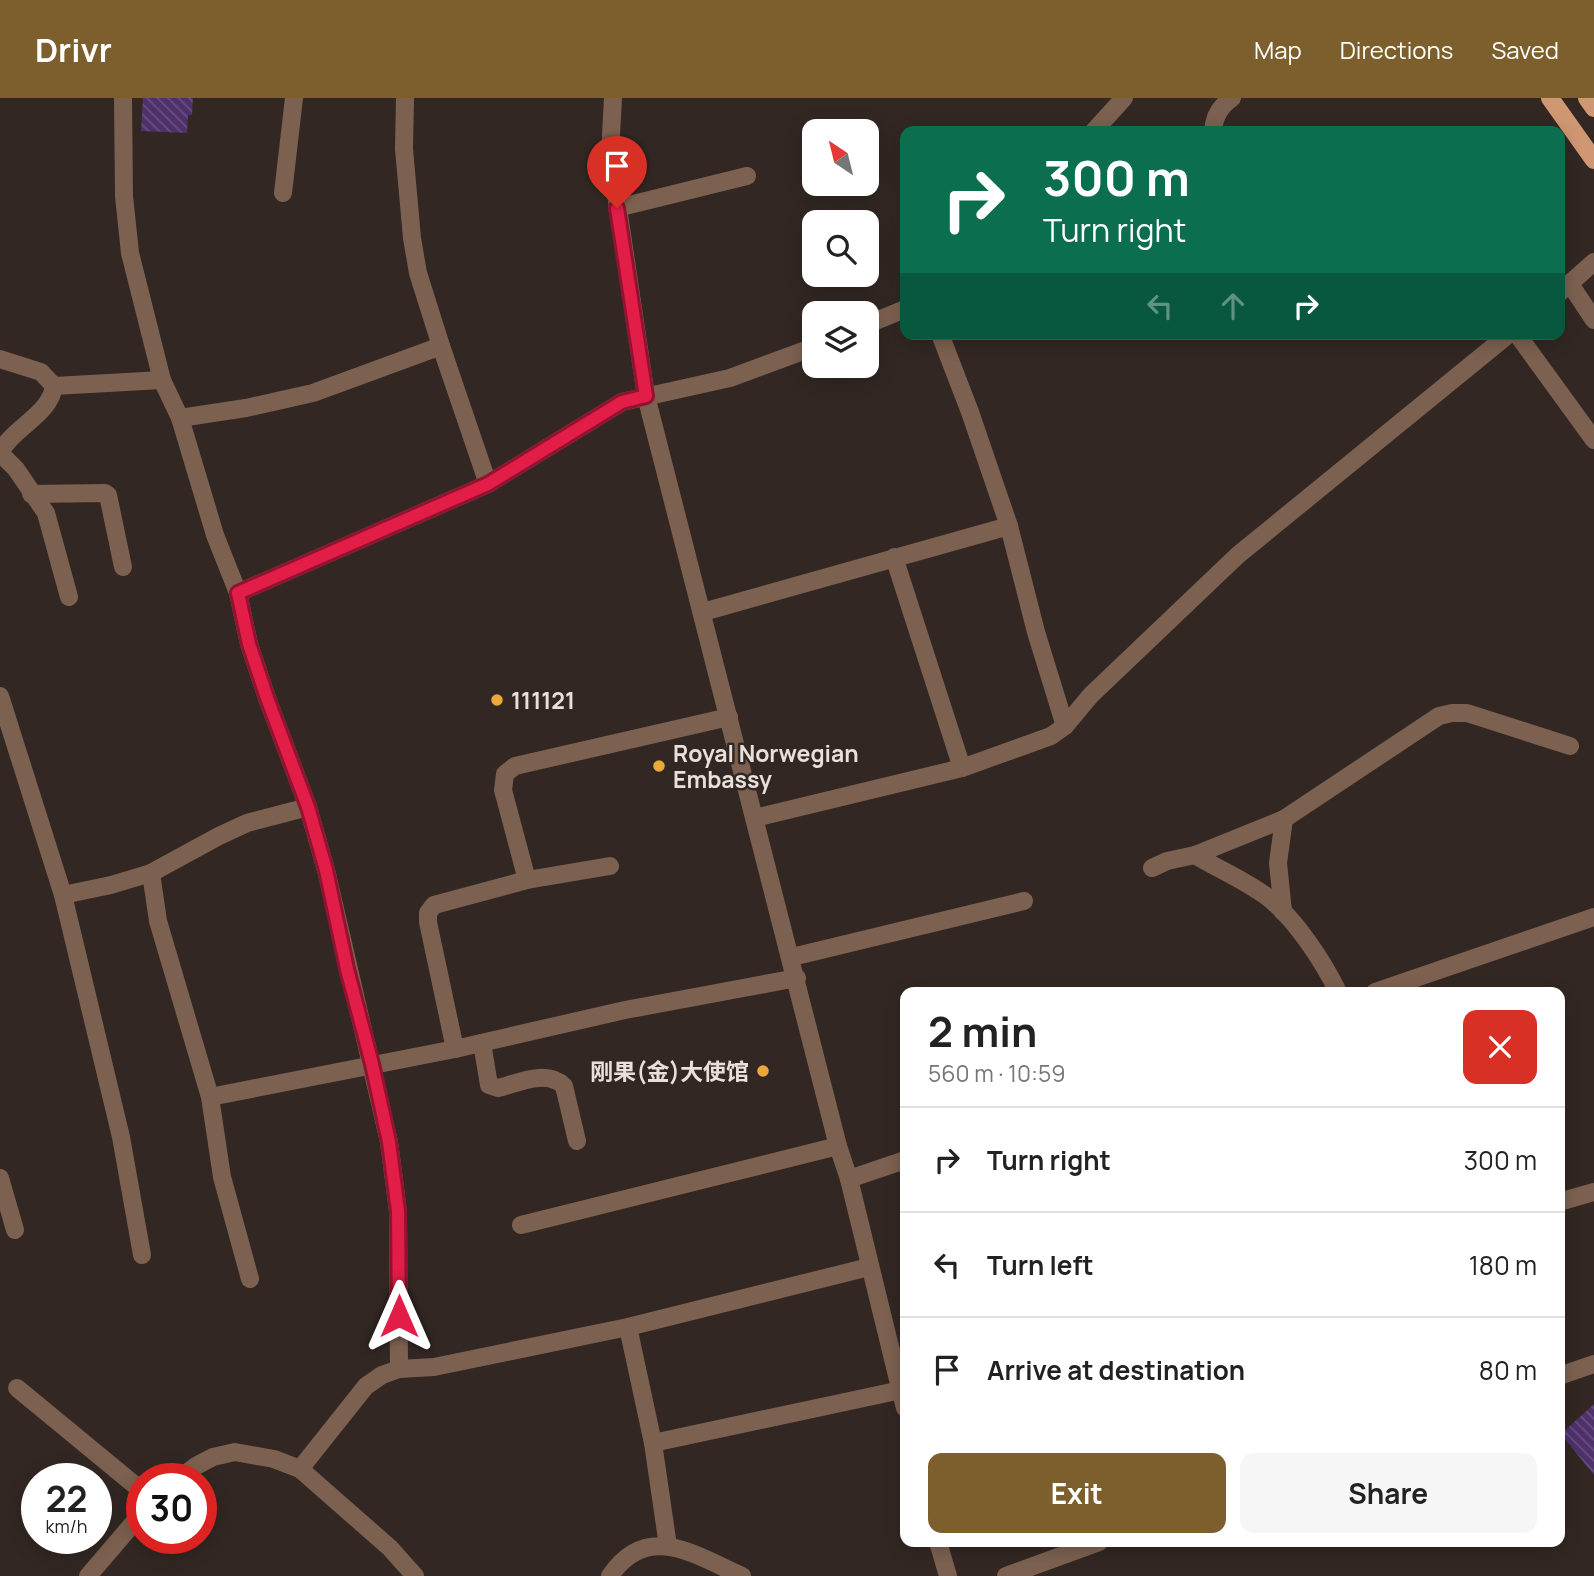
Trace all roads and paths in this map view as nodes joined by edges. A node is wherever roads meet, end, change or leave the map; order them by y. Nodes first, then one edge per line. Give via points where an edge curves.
1 (122, 98) edge
2 (294, 98) edge
3 (405, 98) edge
4 (613, 98) edge
5 (1232, 98) edge
6 (1550, 98) edge
7 (1587, 98) edge
8 (1122, 99) edge
9 (1594, 108) edge
10 (1098, 126) edge
11 (1213, 126) edge
12 (1594, 160) edge
13 (747, 176) dead end
14 (283, 194) dead end
15 (617, 208) junction
16 (1594, 262) edge
17 (1565, 288) edge
18 (1565, 290) edge
19 (900, 311) edge
20 (879, 320) edge
21 (1594, 320) edge
22 (942, 340) edge
23 (1502, 340) edge
24 (1521, 340) edge
25 (441, 346) junction
26 (802, 351) edge
27 (0, 359) edge
28 (162, 380) junction
29 (54, 386) junction
30 (646, 396) junction
31 (180, 418) junction
32 (1594, 440) edge
33 (1, 443) edge
34 (488, 484) junction
35 (31, 494) junction
36 (1009, 526) junction
37 (894, 557) junction
38 (123, 566) dead end
39 (238, 593) junction
40 (69, 597) dead end
41 (703, 612) junction
42 (0, 696) edge
43 (729, 717) junction
44 (1065, 726) junction
45 (6, 739) edge
46 (1570, 746) dead end
47 (962, 768) junction
48 (308, 807) junction
49 (755, 818) junction
50 (1284, 819) junction
51 (1195, 855) junction
52 (610, 866) dead end
53 (1152, 867) dead end
54 (151, 873) junction
55 (527, 880) junction
56 (62, 895) junction
57 (1024, 901) dead end
58 (1283, 912) junction
59 (1594, 916) edge
60 (792, 957) junction
61 (797, 978) junction
62 (1335, 987) edge
63 (1389, 987) edge
64 (482, 1043) junction
65 (455, 1049) junction
66 (372, 1064) junction
67 (210, 1097) junction
68 (577, 1141) dead end
69 (838, 1146) junction
70 (900, 1162) edge
71 (0, 1178) edge
72 (849, 1179) junction
73 (1594, 1192) edge
74 (1565, 1200) edge
75 (521, 1225) dead end
76 (15, 1230) dead end
77 (142, 1255) dead end
78 (870, 1268) junction
79 (250, 1279) dead end
80 (628, 1327) junction
81 (1594, 1364) edge
82 (399, 1369) junction
83 (1565, 1374) edge
84 (900, 1387) edge
85 (17, 1388) dead end
86 (900, 1400) edge
87 (653, 1443) junction
88 (202, 1463) edge
89 (300, 1469) junction
90 (126, 1478) edge
91 (126, 1532) edge
92 (668, 1546) junction
93 (939, 1547) edge
94 (1085, 1547) edge
95 (88, 1576) edge
96 (415, 1576) edge
97 (610, 1576) edge
98 (742, 1576) edge
99 (948, 1576) edge
100 (1006, 1576) edge

1 - 28 street via 130,253
2 - 14 street
3 - 25 street via 404,149 412,238
4 - 15 street via 610,154
5 - 11 street via 1223,103
6 - 12 main road
7 - 9 main road
8 - 10 street
13 - 15 street
15 - 30 street
16 - 17 street
18 - 21 street
19 - 20 street
22 - 36 street
23 - 44 street via 1238,555 1091,695
24 - 32 street
25 - 31 street via 313,393
25 - 34 street
26 - 30 street via 730,378
27 - 29 street via 41,372
28 - 29 street
28 - 31 street
29 - 33 street via 48,404
30 - 34 street via 622,402
30 - 41 street
31 - 39 street via 215,535
33 - 35 street
34 - 39 street
35 - 38 street via 108,495
35 - 40 street via 46,513
36 - 37 street
36 - 44 street
37 - 41 street
37 - 47 street
39 - 48 street via 253,654
41 - 43 street
42 - 45 street
43 - 49 street
43 - 55 street via 515,766 505,774 503,790
44 - 47 street via 1026,747
45 - 56 street
46 - 50 street via 1467,713 1439,716
47 - 49 street
48 - 54 street via 247,823
48 - 66 street
49 - 60 street
50 - 51 street
50 - 58 street via 1279,863
51 - 53 street
51 - 58 street via 1256,890
52 - 55 street
54 - 56 street
54 - 67 street via 158,921
55 - 65 street via 434,905 428,913
56 - 77 street via 121,1137
57 - 60 street
58 - 62 street
59 - 63 street
60 - 61 street
61 - 64 street
61 - 69 street
64 - 65 street
64 - 68 street via 492,1087 543,1077 564,1086
65 - 66 street
66 - 67 street
66 - 82 street via 398,1211
67 - 79 street via 222,1177
69 - 72 street
69 - 75 street
70 - 72 street
71 - 76 street
72 - 78 street
73 - 74 street
78 - 80 street
78 - 84 street
80 - 82 street via 434,1367
80 - 87 street
81 - 83 street
82 - 89 street via 366,1386
85 - 90 street
86 - 87 street
87 - 92 street
88 - 89 street via 234,1452
89 - 96 street
91 - 95 street
92 - 97 street via 637,1549 619,1562
92 - 98 street
93 - 99 street
94 - 100 street

